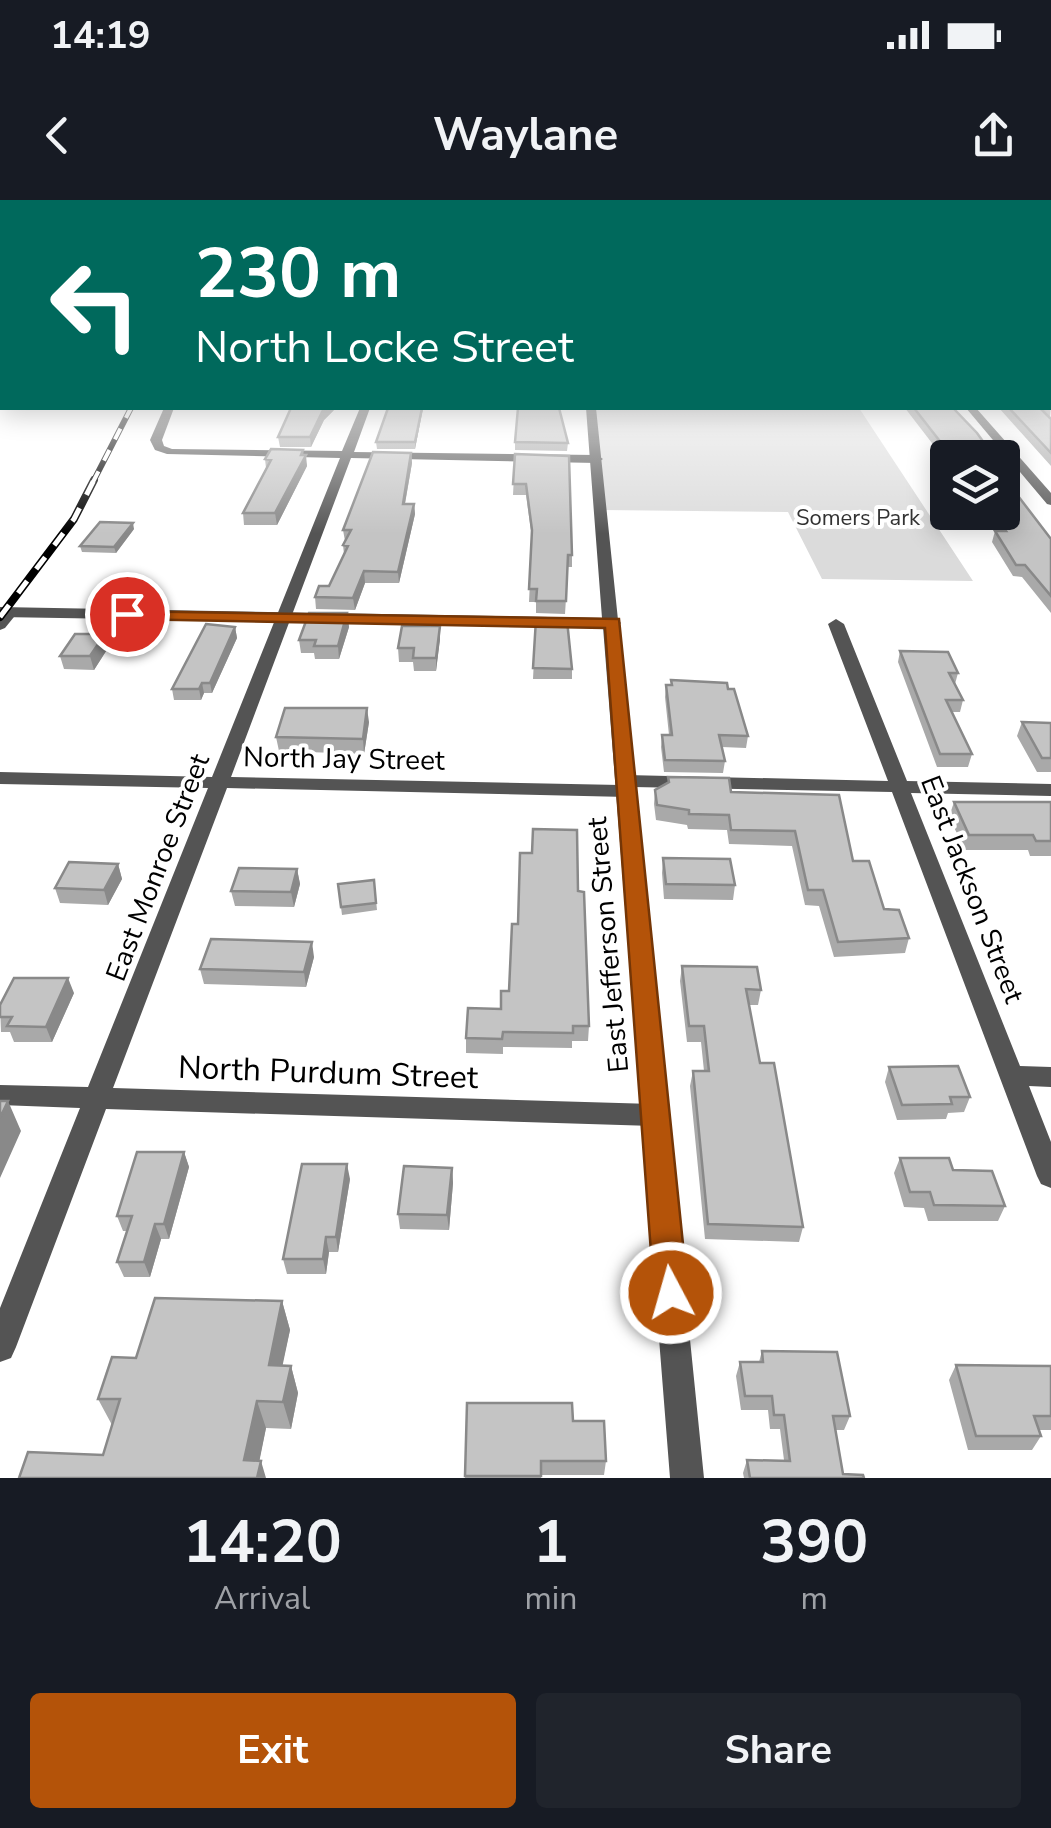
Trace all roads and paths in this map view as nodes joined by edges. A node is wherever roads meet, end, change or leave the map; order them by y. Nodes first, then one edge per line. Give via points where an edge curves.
1 (166, 415) edge
2 (362, 415) edge
3 (592, 415) edge
4 (976, 415) edge
5 (346, 455) junction
6 (597, 459) junction
7 (1051, 501) edge
8 (3, 617) edge
9 (284, 617) junction
10 (613, 623) junction
11 (836, 624) dead end
12 (0, 778) edge
13 (218, 783) junction
14 (627, 786) junction
15 (898, 787) junction
16 (1051, 790) edge
17 (1011, 1076) junction
18 (1051, 1077) edge
19 (0, 1095) edge
20 (98, 1098) junction
21 (653, 1115) junction
22 (1051, 1176) edge
23 (0, 1348) edge
24 (687, 1478) edge

1 - 5 street via 159,448
2 - 5 street, East Monroe Street
3 - 6 street, East Jefferson Street
4 - 7 street
5 - 6 street
5 - 9 street, East Monroe Street
6 - 10 street, East Jefferson Street
8 - 9 street
9 - 10 street
9 - 13 street, East Monroe Street
10 - 14 street, East Jefferson Street
11 - 15 street, East Jackson Street
12 - 13 street, North Jay Street
13 - 14 street, North Jay Street
13 - 20 street, East Monroe Street
14 - 15 street, North Jay Street
14 - 21 street, East Jefferson Street
15 - 16 street, North Jay Street
15 - 17 street, East Jackson Street
17 - 18 street
17 - 22 street, East Jackson Street
19 - 20 street, North Purdum Street
20 - 21 street, North Purdum Street
20 - 23 street, East Monroe Street
21 - 24 street, East Jefferson Street

